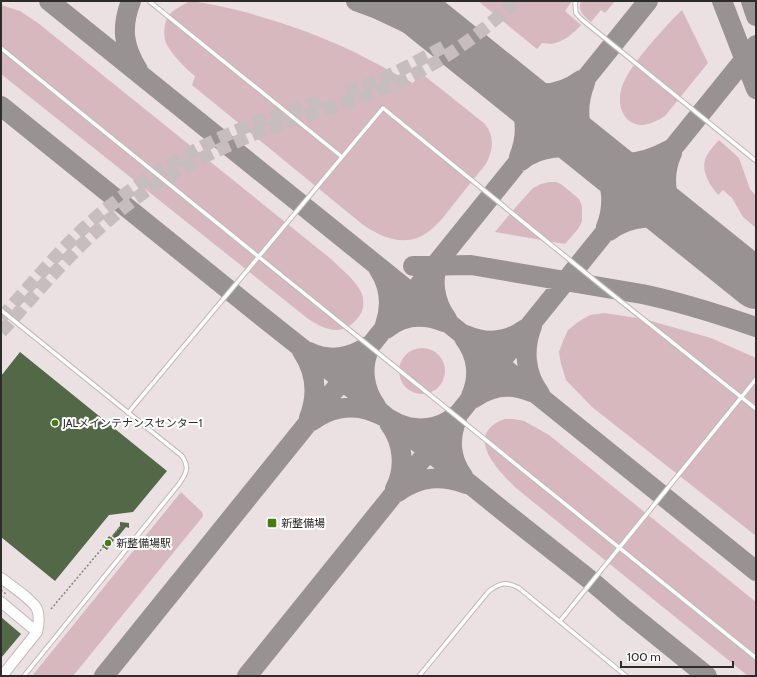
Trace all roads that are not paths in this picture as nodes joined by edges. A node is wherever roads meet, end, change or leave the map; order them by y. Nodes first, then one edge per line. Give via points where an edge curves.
1 (149, 1) edge
2 (576, 1) edge
3 (1, 48) edge
4 (342, 157) junction
5 (756, 161) edge
6 (259, 257) junction
7 (1, 310) edge
8 (756, 379) edge
9 (741, 397) junction
10 (756, 409) edge
11 (128, 413) junction
12 (619, 548) junction
13 (1, 578) edge
14 (1, 602) edge
15 (560, 621) junction
16 (37, 632) junction
17 (756, 658) edge
18 (2, 676) edge
19 (24, 676) edge
20 (419, 676) edge
21 (626, 676) edge

1 - 4 lane
2 - 5 lane via 576,13 580,18
3 - 6 lane
4 - 6 lane
4 - 9 lane via 383,108
6 - 11 lane
6 - 12 lane
7 - 11 lane
8 - 9 lane
9 - 10 lane
9 - 12 lane
11 - 19 lane via 182,456 187,469 185,476
12 - 15 lane
12 - 17 lane
13 - 16 street via 37,609
14 - 16 street
15 - 20 lane via 519,588 506,583 501,584 489,591
15 - 21 lane
16 - 18 street

